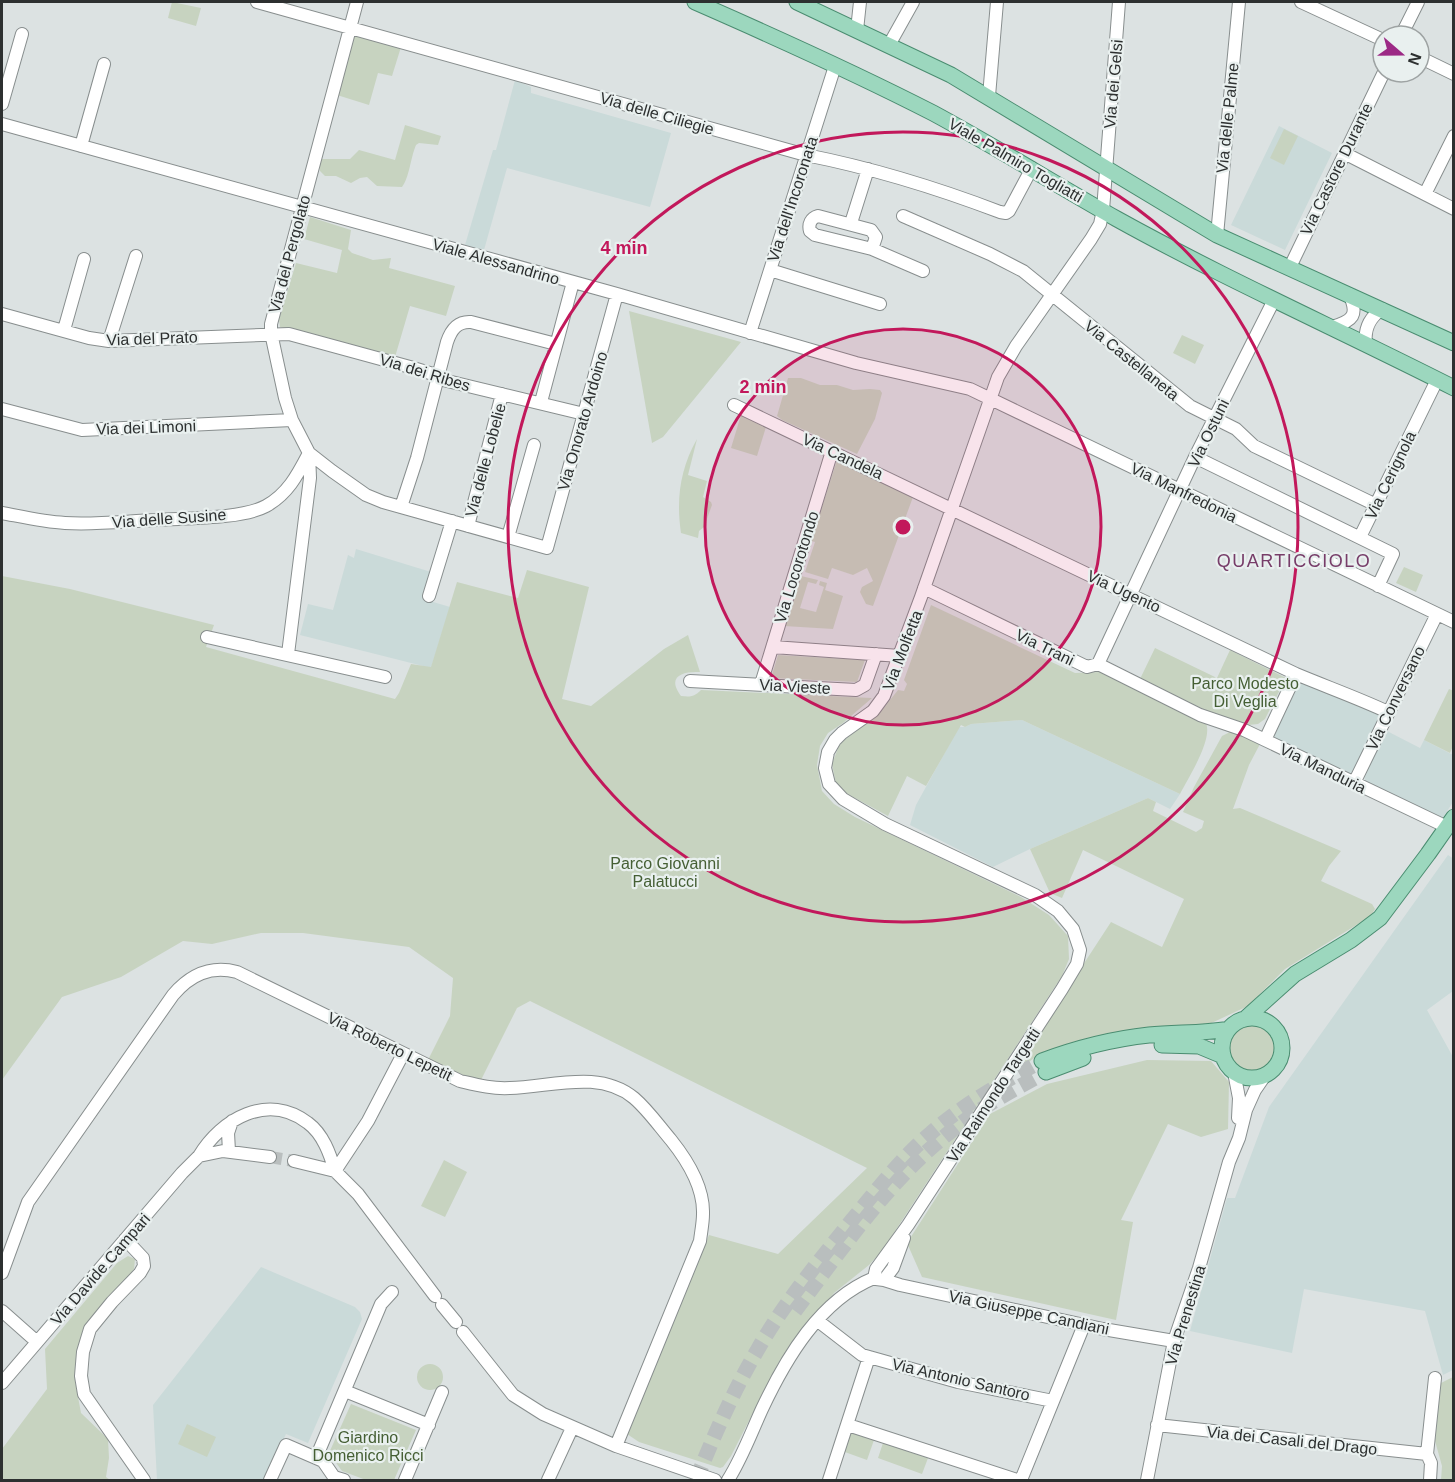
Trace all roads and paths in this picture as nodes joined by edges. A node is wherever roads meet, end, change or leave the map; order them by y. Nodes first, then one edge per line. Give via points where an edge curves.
1 (257, 2) edge
2 (357, 2) edge
3 (695, 2) edge
4 (797, 2) edge
5 (860, 2) edge
6 (913, 2) edge
7 (997, 2) edge
8 (1119, 2) edge
9 (1239, 2) edge
10 (1301, 2) edge
11 (1418, 2) edge
12 (858, 24) junction
13 (1407, 24) edge
14 (350, 27) junction
15 (22, 34) dead end
16 (1371, 34) edge
17 (891, 39) junction
18 (1431, 63) edge
19 (104, 64) dead end
20 (835, 66) junction
21 (1454, 74) edge
22 (1378, 84) edge
23 (988, 96) junction
24 (2, 104) edge
25 (2, 125) edge
26 (1454, 136) edge
27 (81, 146) junction
28 (1344, 153) junction
29 (806, 155) junction
30 (1106, 166) junction
31 (1032, 168) junction
32 (868, 169) junction
33 (1425, 194) junction
34 (302, 207) junction
35 (1454, 208) edge
36 (1103, 210) junction
37 (903, 216) dead end
38 (851, 223) junction
39 (1217, 235) junction
40 (872, 249) junction
41 (136, 256) dead end
42 (84, 259) dead end
43 (1290, 267) junction
44 (770, 270) junction
45 (923, 271) dead end
46 (573, 282) junction
47 (617, 294) junction
48 (1349, 294) junction
49 (1052, 295) junction
50 (1274, 300) junction
51 (880, 304) dead end
52 (1382, 309) junction
53 (2, 314) edge
54 (1332, 327) junction
55 (64, 330) junction
56 (271, 333) junction
57 (750, 333) junction
58 (109, 341) junction
59 (1454, 343) edge
60 (556, 344) junction
61 (1366, 344) junction
62 (439, 378) junction
63 (1437, 380) junction
64 (1454, 388) edge
65 (502, 394) junction
66 (990, 399) junction
67 (541, 402) junction
68 (734, 405) dead end
69 (2, 409) edge
70 (580, 413) dead end
71 (1215, 419) junction
72 (292, 420) junction
73 (534, 445) dead end
74 (831, 451) junction
75 (309, 453) junction
76 (1195, 457) junction
77 (1180, 490) junction
78 (1376, 505) junction
79 (401, 507) junction
80 (951, 508) junction
81 (2, 513) edge
82 (452, 521) junction
83 (468, 526) junction
84 (508, 537) junction
85 (1360, 537) junction
86 (547, 548) joint
87 (1378, 586) junction
88 (924, 588) junction
89 (1132, 594) junction
90 (429, 596) dead end
91 (1437, 614) junction
92 (1454, 622) edge
93 (207, 637) dead end
94 (773, 647) junction
95 (288, 654) junction
96 (876, 654) junction
97 (900, 656) junction
98 (1098, 664) junction
99 (1296, 674) junction
100 (385, 677) dead end
101 (690, 681) dead end
102 (761, 684) junction
103 (1388, 712) junction
104 (1265, 740) junction
105 (1354, 783) junction
106 (1450, 822) edge
107 (1077, 964) joint
108 (1291, 977) junction
109 (1247, 1017) junction
110 (1273, 1024) junction
111 (1228, 1029) junction
112 (403, 1054) junction
113 (1223, 1056) junction
114 (1234, 1072) junction
115 (1266, 1074) junction
116 (232, 1121) junction
117 (229, 1151) junction
118 (1232, 1152) junction
119 (199, 1156) junction
120 (270, 1157) tunnel mouth
121 (294, 1161) tunnel mouth
122 (335, 1171) junction
123 (125, 1239) junction
124 (2, 1273) edge
125 (879, 1279) junction
126 (392, 1292) dead end
127 (2, 1311) edge
128 (818, 1321) junction
129 (1084, 1325) junction
130 (1174, 1341) junction
131 (38, 1342) junction
132 (869, 1357) junction
133 (1435, 1378) dead end
134 (2, 1383) edge
135 (345, 1391) junction
136 (442, 1392) dead end
137 (1053, 1401) junction
138 (429, 1425) junction
139 (848, 1425) junction
140 (1158, 1425) junction
141 (572, 1428) junction
142 (616, 1446) junction
143 (1427, 1454) junction
144 (316, 1458) junction
145 (144, 1480) edge
146 (270, 1480) edge
147 (344, 1480) edge
148 (405, 1480) edge
149 (549, 1480) edge
150 (715, 1480) edge
151 (728, 1480) edge
152 (830, 1480) edge
153 (1019, 1480) edge
154 (1147, 1480) edge
155 (1430, 1480) edge

1 - 14 street, Via delle Ciliegie
2 - 14 street, Via del Pergolato
3 - 20 main road, Viale Palmiro Togliatti
4 - 12 main road
5 - 12 street
6 - 17 street
7 - 23 street
8 - 30 street, Via dei Gelsi
9 - 39 street, Via delle Palme
10 - 16 street
11 - 13 street
12 - 17 main road
14 - 29 street, Via delle Ciliegie
14 - 34 street, Via del Pergolato
15 - 24 street
17 - 23 main road
18 - 21 street
19 - 27 street
20 - 29 street, Via dell'Incoronata
20 - 31 main road, Viale Palmiro Togliatti
22 - 28 street, Via Castore Durante
23 - 30 main road
25 - 27 street, Viale Alessandrino
26 - 33 street
27 - 34 street, Viale Alessandrino
28 - 33 street
28 - 43 street, Via Castore Durante
29 - 32 street, Via delle Ciliegie
29 - 44 street, Via dell'Incoronata
30 - 36 street, Viale Palmiro Togliatti
30 - 39 main road
31 - 32 street, Via delle Ciliegie via 1009,210 1003,213
31 - 36 main road, Viale Palmiro Togliatti
32 - 38 street
33 - 35 street
34 - 46 street, Viale Alessandrino
34 - 56 street, Via del Pergolato via 275,303
36 - 49 street, Via Molfetta via 1099,226
36 - 50 main road, Viale Palmiro Togliatti
37 - 49 street, Via Castellaneta via 1018,268
38 - 40 street via 873,231 876,237
38 - 40 street via 818,216 811,221 810,228 818,236
39 - 43 main road
40 - 45 street
41 - 58 street
42 - 55 street
43 - 48 main road
44 - 51 street
44 - 57 street, Via dell'Incoronata
46 - 47 street, Viale Alessandrino
46 - 60 street
47 - 57 street, Viale Alessandrino
47 - 86 street, Via Onorato Ardoino
48 - 52 main road
48 - 54 street via 1353,316
49 - 66 street, Via Molfetta via 1005,363
49 - 71 street, Via Castellaneta via 1190,406
50 - 54 main road, Viale Palmiro Togliatti
50 - 71 street, Via Ostuni
52 - 59 main road
52 - 61 street via 1368,324
53 - 55 street, Via del Prato
54 - 61 main road, Viale Palmiro Togliatti
55 - 58 street, Via del Prato
56 - 58 street, Via del Prato
56 - 62 street, Via dei Ribes via 317,340
56 - 72 street, Via del Pergolato
57 - 66 street, Viale Alessandrino via 873,368 966,388
60 - 62 street via 462,322 448,339
60 - 67 street
61 - 63 main road, Viale Palmiro Togliatti
62 - 65 street, Via dei Ribes
62 - 79 street
63 - 64 main road, Viale Palmiro Togliatti
63 - 78 street, Via Cerignola
65 - 67 street, Via dei Ribes
65 - 83 street, Via delle Lobelie
66 - 77 street, Via Manfredonia
66 - 80 street, Via Molfetta
67 - 70 street, Via dei Ribes
68 - 74 street, Via Candela
69 - 72 street, Via dei Limoni via 82,429
71 - 76 street, Via Ostuni
71 - 78 street, Via Castellaneta via 1236,429 1254,446
72 - 75 street, Via del Pergolato
73 - 84 street
74 - 80 street, Via Candela
74 - 94 street, Via Locorotondo
75 - 79 street, Via del Pergolato via 374,499
75 - 81 street, Via delle Susine via 283,494 252,512 82,523
75 - 95 street via 310,478
76 - 77 street, Via Ostuni
76 - 85 street
77 - 87 street, Via Manfredonia
77 - 89 street, Via Ostuni
78 - 85 street, Via Cerignola
79 - 82 street, Via del Pergolato
80 - 88 street, Via Molfetta
80 - 89 street, Via Ugento
82 - 83 street, Via del Pergolato
82 - 90 street
83 - 84 street, Via del Pergolato
84 - 86 street, Via del Pergolato
85 - 87 street, Via Cerignola via 1393,554
87 - 91 street, Via Manfredonia
88 - 97 street, Via Molfetta
88 - 98 street, Via Trani via 1087,667
89 - 98 street, Via Ostuni
89 - 99 street, Via Ugento
91 - 92 street, Via Manfredonia
91 - 103 street, Via Conversano
93 - 95 street
94 - 96 street
94 - 102 street, Via Locorotondo
95 - 100 street
96 - 97 street
96 - 102 street, Via Vieste via 867,681 860,689
97 - 107 street, Via Molfetta via 873,711 842,733 831,747 825,768 829,784 843,800 882,822 1050,904 1075,933 1080,950
98 - 104 street, Via Trani via 1200,715
99 - 103 street, Via Ugento
99 - 104 street, Via Manduria
101 - 102 street, Via Vieste
103 - 105 street, Via Conversano
104 - 105 street, Via Manduria
105 - 106 street, Via Manduria
106 - 108 main road via 1380,918
107 - 125 street, Via Raimondo Targetti via 908,1225 892,1257 876,1269
108 - 109 main road
108 - 110 main road via 1274,1006
109 - 110 main road
109 - 111 main road
110 - 115 main road via 1282,1050 1277,1065
111 - 113 main road via 1222,1040
111 - 113 main road via 1109,1041 1071,1051 1044,1066 1145,1046 1192,1045
112 - 122 street via 368,1121
112 - 124 street, Via Roberto Lepetit via 237,972 218,969 192,976 172,995 28,1202
112 - 142 street, Via Roberto Lepetit via 460,1080 493,1088 579,1081 614,1087 634,1098 690,1166 704,1212 700,1241
113 - 114 main road
114 - 115 main road via 1247,1078
114 - 118 street, Via Prenestina via 1239,1105
115 - 118 street, Via Prenestina via 1251,1098
116 - 117 street
116 - 119 street, Via Davide Campari via 208,1142
116 - 122 street, Via Davide Campari via 258,1110 274,1109 300,1118 317,1131
117 - 119 street
117 - 120 street
118 - 130 street, Via Prenestina
119 - 123 street, Via Davide Campari
121 - 122 street
122 - 141 street, Via Davide Campari via 358,1194 513,1395
123 - 131 street, Via Davide Campari
123 - 145 street via 143,1258 144,1266 90,1329 81,1376 84,1394
125 - 128 street via 846,1292
125 - 129 street, Via Giuseppe Candiani
126 - 135 street via 381,1304
127 - 131 street
128 - 132 street, Via Antonio Santoro
128 - 151 street via 782,1370
129 - 130 street, Via Giuseppe Candiani
129 - 137 street
130 - 140 street, Via Prenestina
131 - 134 street, Via Davide Campari
132 - 137 street, Via Antonio Santoro via 958,1382
132 - 139 street
133 - 143 street
135 - 138 street
135 - 144 street
136 - 138 street
137 - 153 street
138 - 148 street
139 - 152 street
139 - 153 street
140 - 143 street, Via dei Casali del Drago
140 - 154 street, Via Prenestina
141 - 142 street, Via Davide Campari
141 - 149 street
142 - 150 street, Via Davide Campari
143 - 155 street
144 - 146 street via 286,1445
144 - 147 street via 323,1461 334,1477

